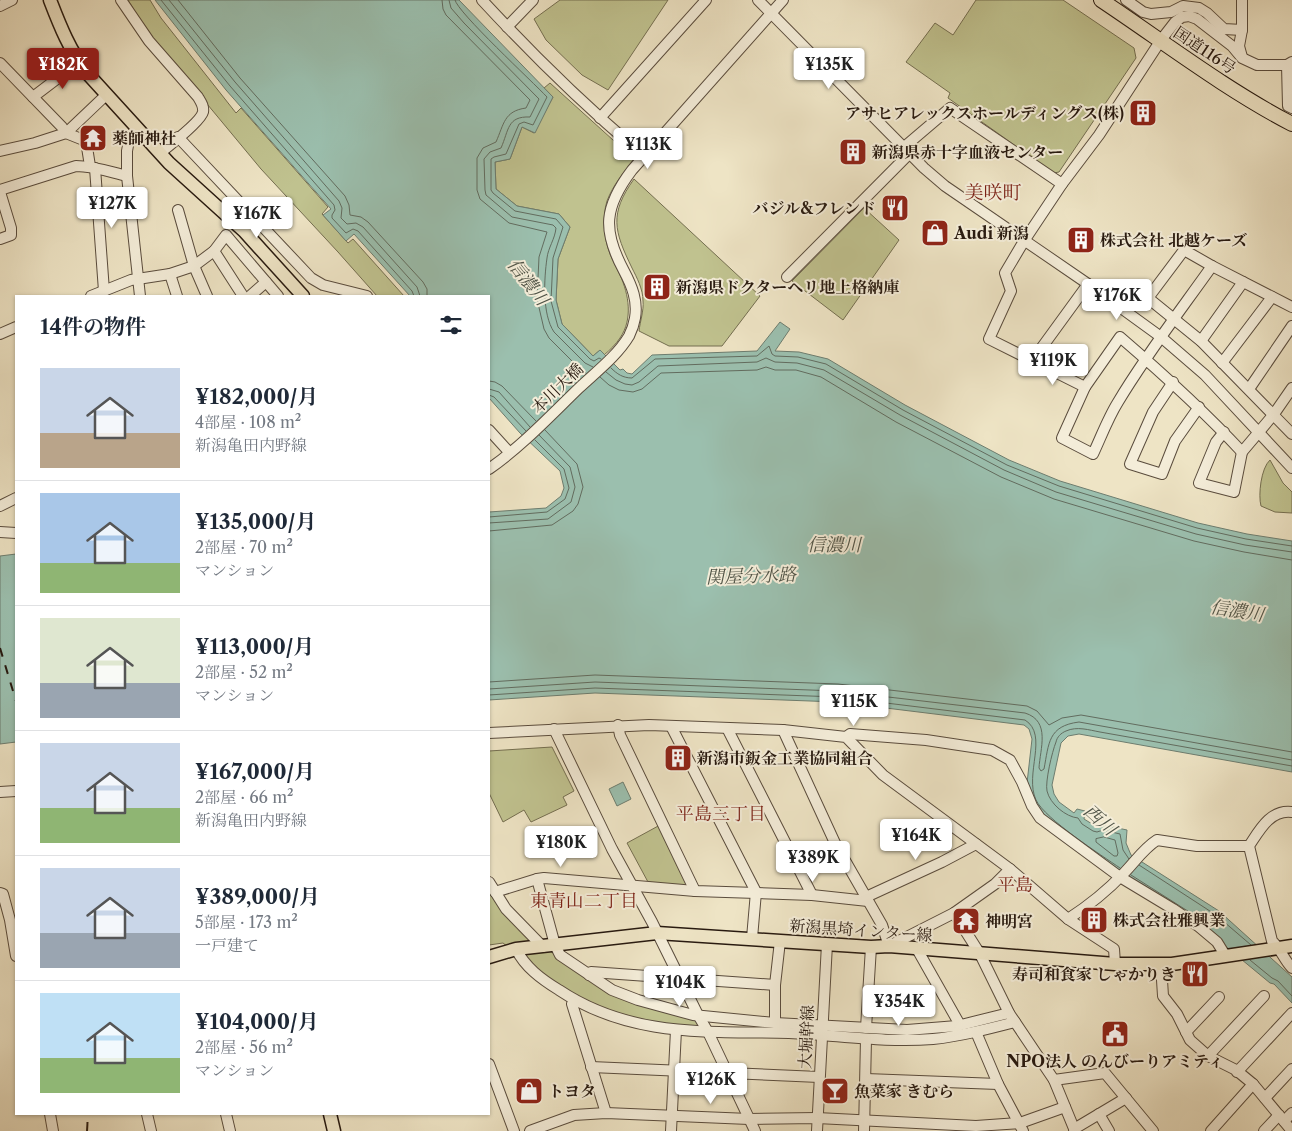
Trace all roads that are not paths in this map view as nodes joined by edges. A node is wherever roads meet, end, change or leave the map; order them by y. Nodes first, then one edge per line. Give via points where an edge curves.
1 (12, 0) edge
2 (50, 0) edge
3 (121, 0) edge
4 (482, 0) edge
5 (533, 0) edge
6 (706, 0) edge
7 (758, 0) edge
8 (783, 0) edge
9 (1101, 0) edge
10 (1126, 0) edge
11 (1242, 0) edge
12 (1184, 3) edge
13 (0, 6) edge
14 (771, 13) junction
15 (507, 27) junction
16 (1242, 30) junction
17 (1161, 40) junction
18 (1242, 58) junction
19 (79, 62) junction
20 (0, 63) edge
21 (1290, 63) edge
22 (106, 95) junction
23 (33, 97) junction
24 (1291, 104) edge
25 (600, 118) junction
26 (1292, 124) edge
27 (138, 130) junction
28 (66, 132) junction
29 (178, 137) junction
30 (636, 150) dead end
31 (0, 151) edge
32 (906, 151) junction
33 (160, 153) junction
34 (92, 167) junction
35 (127, 176) junction
36 (1062, 184) junction
37 (0, 191) edge
38 (178, 210) dead end
39 (0, 239) edge
40 (1024, 241) junction
41 (214, 251) junction
42 (194, 266) junction
43 (1212, 266) junction
44 (170, 274) junction
45 (787, 277) dead end
46 (138, 278) junction
47 (266, 282) junction
48 (1243, 282) junction
49 (1088, 284) junction
50 (107, 292) edge
51 (140, 295) edge
52 (177, 295) edge
53 (207, 295) edge
54 (242, 295) edge
55 (251, 295) edge
56 (277, 295) edge
57 (301, 295) edge
58 (363, 295) edge
59 (1272, 297) junction
60 (1292, 307) edge
61 (1175, 318) junction
62 (1292, 326) edge
63 (15, 327) edge
64 (0, 334) edge
65 (1161, 337) junction
66 (1201, 341) junction
67 (1146, 359) junction
68 (1032, 361) junction
69 (1222, 363) junction
70 (1173, 382) junction
71 (1085, 387) junction
72 (1292, 388) edge
73 (1249, 390) junction
74 (1199, 408) junction
75 (1274, 414) junction
76 (490, 431) edge
77 (1224, 432) junction
78 (1259, 432) junction
79 (1292, 434) edge
80 (509, 452) junction
81 (1242, 452) junction
82 (490, 468) edge
83 (1292, 468) edge
84 (15, 498) edge
85 (0, 506) edge
86 (0, 532) edge
87 (15, 532) edge
88 (618, 725) junction
89 (671, 726) junction
90 (554, 728) junction
91 (727, 728) junction
92 (783, 730) junction
93 (490, 733) edge
94 (846, 737) junction
95 (15, 791) edge
96 (0, 792) edge
97 (1292, 812) edge
98 (976, 844) junction
99 (1250, 846) junction
100 (1010, 869) junction
101 (1122, 875) junction
102 (538, 879) junction
103 (490, 884) edge
104 (632, 886) junction
105 (695, 890) junction
106 (495, 892) junction
107 (756, 892) junction
108 (0, 893) edge
109 (812, 895) junction
110 (867, 899) junction
111 (954, 913) junction
112 (1068, 919) junction
113 (657, 933) junction
114 (752, 938) junction
115 (780, 941) junction
116 (827, 944) junction
117 (549, 946) junction
118 (889, 946) junction
119 (1292, 946) edge
120 (871, 947) junction
121 (1276, 948) junction
122 (516, 949) junction
123 (917, 949) junction
124 (15, 951) edge
125 (490, 952) edge
126 (502, 954) junction
127 (980, 954) junction
128 (1228, 955) junction
129 (490, 957) edge
130 (1115, 964) junction
131 (1161, 964) junction
132 (1292, 968) edge
133 (589, 975) junction
134 (679, 978) junction
135 (775, 986) junction
136 (1264, 996) dead end
137 (1219, 997) dead end
138 (575, 1000) junction
139 (1292, 1013) edge
140 (698, 1015) junction
141 (1012, 1017) junction
142 (775, 1023) junction
143 (960, 1025) junction
144 (866, 1028) junction
145 (676, 1030) junction
146 (822, 1030) junction
147 (708, 1032) junction
148 (976, 1032) junction
149 (1186, 1032) junction
150 (866, 1039) junction
151 (1208, 1056) junction
152 (490, 1067) edge
153 (591, 1067) junction
154 (1292, 1069) edge
155 (673, 1071) junction
156 (1237, 1072) junction
157 (726, 1073) junction
158 (819, 1077) junction
159 (866, 1079) junction
160 (1054, 1080) junction
161 (998, 1084) junction
162 (1253, 1084) junction
163 (1126, 1098) junction
164 (1265, 1098) junction
165 (1065, 1107) junction
166 (1292, 1113) edge
167 (606, 1114) junction
168 (1099, 1114) junction
169 (50, 1115) edge
170 (147, 1115) edge
171 (226, 1115) edge
172 (330, 1115) edge
173 (672, 1116) junction
174 (817, 1118) junction
175 (1281, 1118) junction
176 (749, 1119) junction
177 (865, 1120) junction
178 (1021, 1127) edge
179 (967, 1128) edge
180 (1075, 1130) edge
181 (53, 1131) edge
182 (152, 1131) edge
183 (230, 1131) edge
184 (334, 1131) edge
185 (514, 1131) edge
186 (530, 1131) edge
187 (671, 1131) edge
188 (755, 1131) edge
189 (817, 1131) edge
190 (864, 1131) edge
191 (1109, 1131) edge
192 (1153, 1131) edge
193 (1211, 1131) edge
194 (1264, 1131) edge
195 (1292, 1131) edge

1 - 13 street
2 - 19 main road
3 - 29 street via 149,41 203,106 198,120
4 - 15 street
5 - 15 street
6 - 25 street
7 - 14 street
8 - 14 street, 本川大橋
9 - 17 highway, 国道116号
10 - 12 street via 1151,14 1171,12
11 - 16 street
12 - 16 street via 1208,13 1224,29
14 - 32 street
14 - 80 street, 本川大橋 via 632,170 617,192 609,215 610,239 632,287 636,311 628,337 611,357
15 - 25 street
16 - 18 street
17 - 18 street via 1175,22 1189,16 1198,19
17 - 26 highway, 国道116号 via 1227,86
17 - 36 street via 1099,135
18 - 21 street via 1257,65
19 - 22 main road
19 - 23 street
20 - 23 street
21 - 24 street
22 - 27 main road
22 - 28 street
23 - 28 street
25 - 30 street
27 - 33 main road
27 - 35 street via 127,146
28 - 31 street
28 - 34 street via 86,141
29 - 33 street
29 - 58 street via 312,278 323,285
32 - 36 street via 950,108
32 - 40 street via 945,186
32 - 45 street
33 - 57 main road via 244,231
34 - 35 street
34 - 37 street via 76,166
34 - 50 street
35 - 46 street
36 - 40 street
37 - 39 street via 11,228 11,235
38 - 42 street
40 - 49 street
40 - 68 street via 1005,273 1011,291 989,339
41 - 42 street
41 - 47 street via 226,235
41 - 54 street
42 - 44 street
42 - 53 street
43 - 48 street
43 - 61 street
43 - 61 street via 1184,250 1148,298
44 - 46 street
44 - 52 street
46 - 50 street
46 - 51 street
47 - 55 street
47 - 56 street
48 - 59 street
48 - 66 street
49 - 65 street
49 - 68 street
59 - 60 street
59 - 69 street
61 - 65 street
61 - 66 street
62 - 73 street
63 - 64 street
65 - 67 street
65 - 78 street via 1205,375
66 - 69 street
67 - 70 street
67 - 71 street via 1120,338
67 - 71 street via 1118,403 1093,454 1062,438
68 - 71 street
69 - 73 street
70 - 74 street
70 - 74 street via 1153,412 1130,464 1162,474 1175,441
72 - 75 street
73 - 75 street
74 - 77 street
75 - 78 street
75 - 79 street
76 - 80 street
77 - 81 street
77 - 81 street via 1216,442 1199,483 1234,492
78 - 81 street
78 - 83 street
80 - 82 street, 本川大橋
84 - 85 street
86 - 87 street
88 - 89 street
88 - 90 street
88 - 105 street
89 - 91 street
89 - 107 street
90 - 93 street
90 - 104 street
91 - 92 street
91 - 109 street
92 - 94 street
92 - 110 street via 835,842
94 - 98 street via 883,775
94 - 101 street via 850,734 926,740 992,750 1010,760 1040,818
95 - 96 street
97 - 99 street via 1286,811 1263,824
98 - 100 street
98 - 110 street
99 - 101 street via 1197,846 1157,840 1140,853
99 - 121 street
100 - 111 street via 995,884
100 - 112 street
101 - 112 street
101 - 128 street via 1198,926
102 - 104 street
102 - 106 street
102 - 117 street
103 - 106 street
104 - 105 street
104 - 113 street
105 - 107 street
106 - 117 street via 518,923
107 - 109 street
107 - 114 street
108 - 124 street via 6,903
109 - 110 street
110 - 118 street via 882,925
111 - 118 street
111 - 127 street
112 - 130 street via 1114,949
113 - 114 main road, 新潟黒埼インター線
113 - 117 main road, 新潟黒埼インター線
113 - 134 street
114 - 115 main road, 新潟黒埼インター線
115 - 116 main road, 新潟黒埼インター線
115 - 135 street
116 - 120 main road, 新潟黒埼インター線
116 - 146 street, 大堀幹線
117 - 122 main road, 新潟黒埼インター線
117 - 133 street
118 - 120 main road, 新潟黒埼インター線
118 - 123 main road, 新潟黒埼インター線
119 - 121 main road, 新潟黒埼インター線
120 - 144 street
121 - 128 main road, 新潟黒埼インター線
121 - 132 street
122 - 126 main road, 新潟黒埼インター線
122 - 138 street via 527,966
123 - 127 main road, 新潟黒埼インター線
123 - 143 street
125 - 126 main road
126 - 129 main road, 新潟黒埼インター線
127 - 130 main road, 新潟黒埼インター線
127 - 141 street
128 - 131 main road, 新潟黒埼インター線
130 - 131 main road, 新潟黒埼インター線
131 - 149 street via 1163,996
133 - 134 street via 591,972
133 - 140 street via 612,990 638,1000
134 - 135 street
134 - 140 street
135 - 142 street
136 - 151 street
137 - 149 street
138 - 145 street via 618,1019
138 - 153 street via 572,1004
139 - 156 street
140 - 142 street
140 - 147 street
141 - 143 street
141 - 148 street
141 - 160 street
142 - 146 street
143 - 144 street via 907,1030
144 - 146 street
145 - 147 street
145 - 155 street
146 - 147 street
146 - 150 street
146 - 158 street, 大堀幹線
147 - 157 street
148 - 150 street via 923,1039
148 - 161 street
149 - 151 street
150 - 159 street
151 - 156 street
152 - 185 street
153 - 155 street
153 - 167 street
154 - 164 street
155 - 157 street
155 - 173 street
156 - 162 street
157 - 158 street
157 - 176 street
158 - 174 street, 大堀幹線
159 - 161 street
159 - 177 street
160 - 163 street via 1105,1073
160 - 165 street
161 - 178 street
162 - 164 street
162 - 193 street
163 - 168 street
163 - 192 street
164 - 175 street
165 - 178 street
165 - 180 street
166 - 175 street
167 - 173 street
167 - 186 street via 574,1115
168 - 180 street
168 - 191 street
169 - 181 street
170 - 182 street
171 - 183 street
172 - 184 main road
173 - 176 street
173 - 187 street
174 - 176 street
174 - 177 street
174 - 189 street, 大堀幹線
175 - 194 street
175 - 195 street
176 - 188 street
177 - 179 street
177 - 190 street
178 - 179 street

